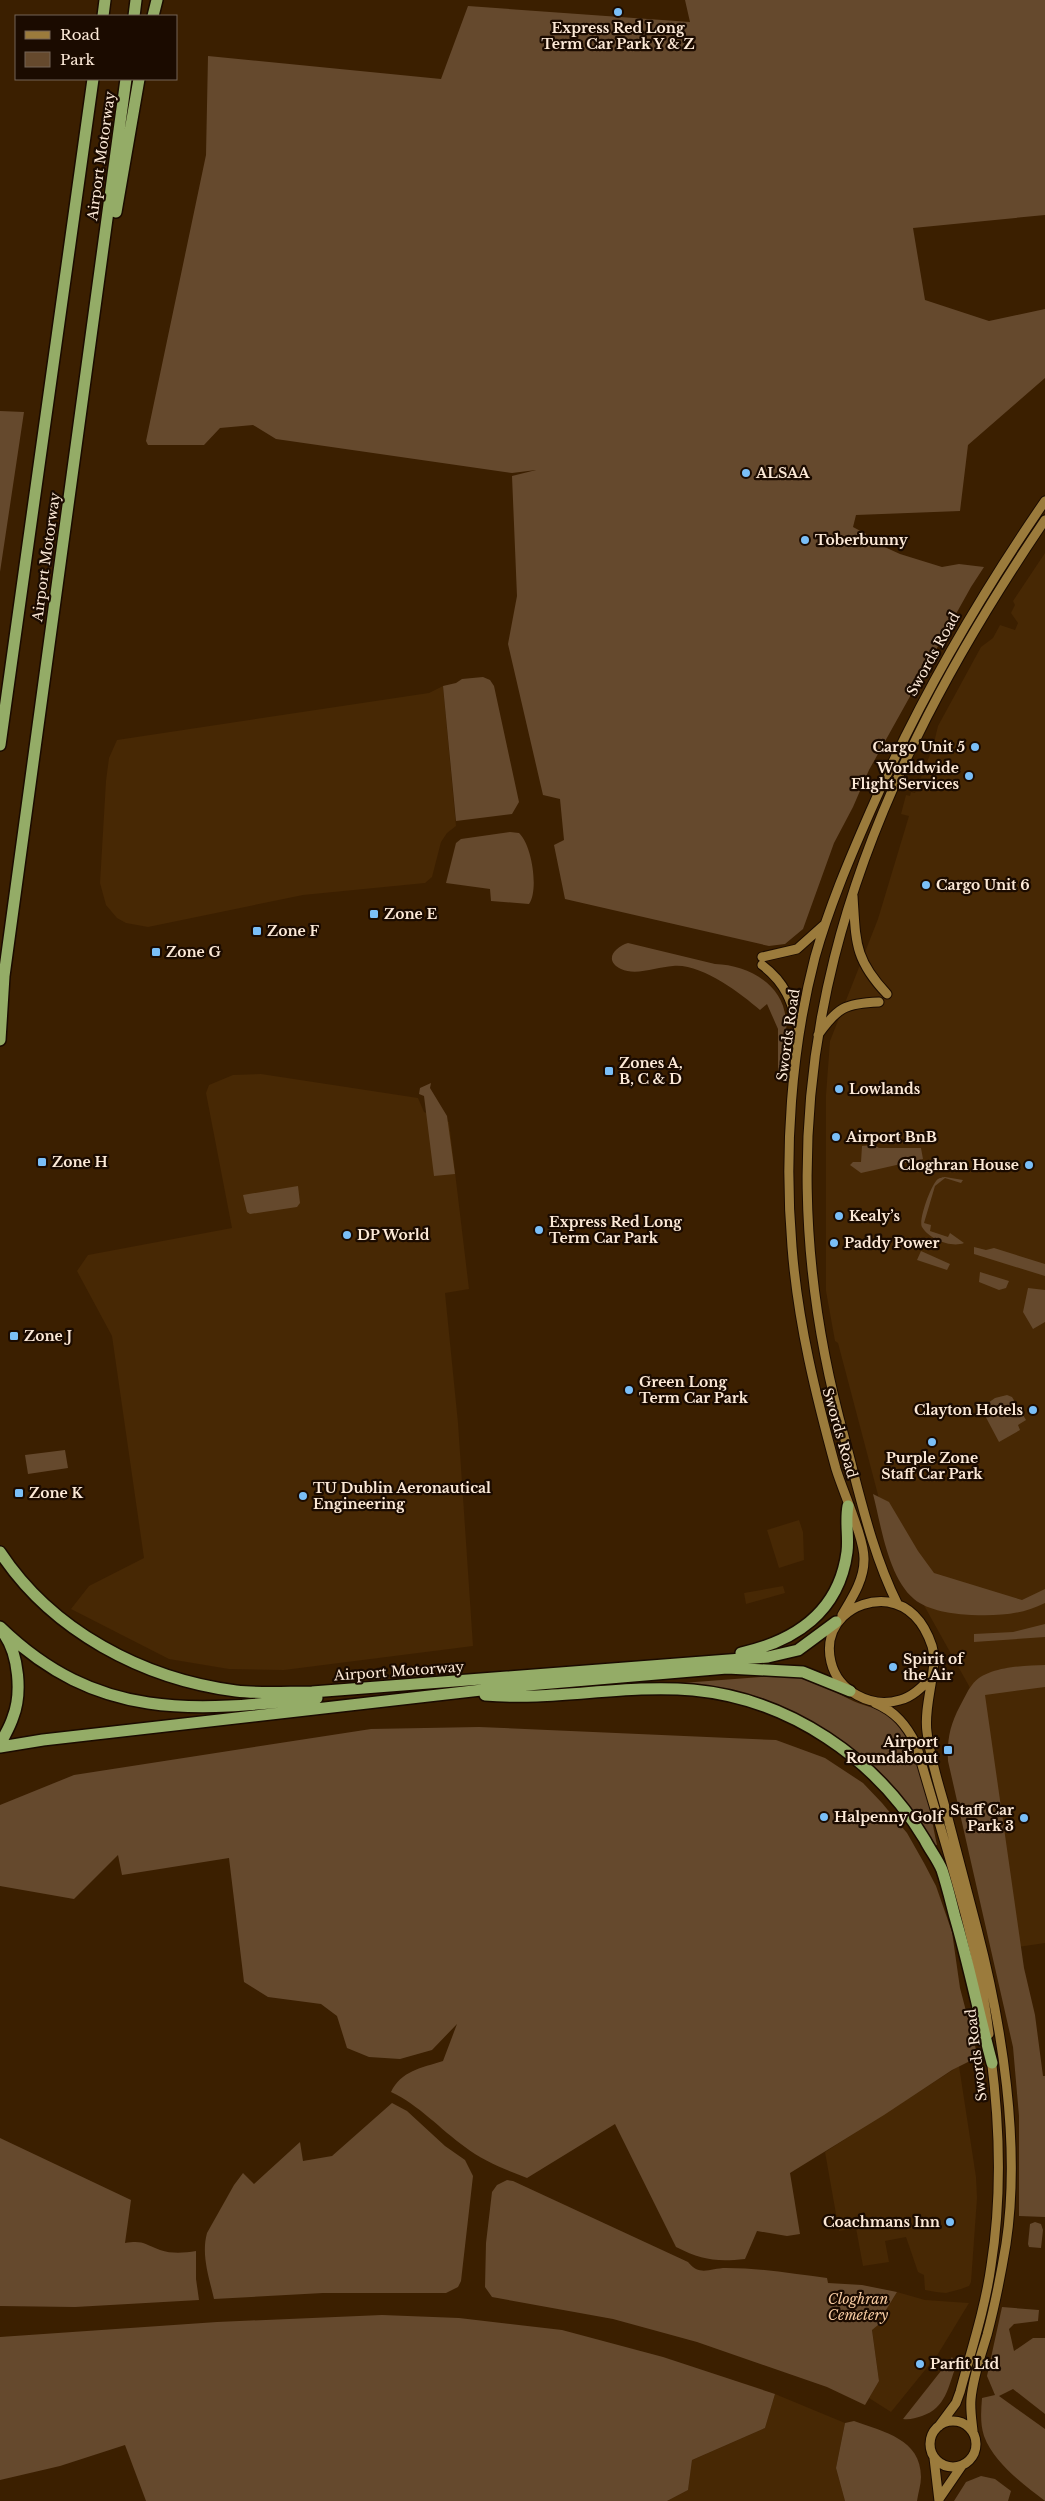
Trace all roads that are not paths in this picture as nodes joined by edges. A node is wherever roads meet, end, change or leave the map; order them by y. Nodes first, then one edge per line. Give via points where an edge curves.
1 (105, 0) edge
2 (136, 0) edge
3 (158, 0) edge
4 (103, 15) edge
5 (134, 15) edge
6 (153, 15) edge
7 (94, 80) edge
8 (126, 80) edge
9 (140, 80) edge
10 (84, 396) junction
11 (1045, 501) edge
12 (1045, 520) edge
13 (0, 745) edge
14 (853, 890) junction
15 (825, 924) junction
16 (4, 976) junction
17 (887, 994) dead end
18 (0, 1000) edge
19 (879, 1002) dead end
20 (800, 1035) junction
21 (816, 1037) junction
22 (0, 1040) edge
23 (848, 1506) junction
24 (0, 1552) edge
25 (898, 1605) junction
26 (839, 1618) junction
27 (0, 1628) edge
28 (695, 1662) junction
29 (930, 1678) junction
30 (485, 1680) junction
31 (850, 1691) junction
32 (464, 1693) junction
33 (870, 1701) junction
34 (0, 1746) edge
35 (924, 1770) junction
36 (962, 1942) junction
37 (992, 2063) junction
38 (939, 2426) junction
39 (973, 2432) junction
40 (934, 2458) junction
41 (961, 2466) junction
42 (939, 2500) edge

1 - 4 highway
2 - 5 highway
3 - 6 highway
7 - 13 highway, Airport Motorway
8 - 10 highway, Airport Motorway
9 - 10 highway
10 - 16 highway, Airport Motorway
11 - 15 main road, Swords Road via 978,601 919,707 853,850
12 - 14 main road, Swords Road via 986,609 929,711 888,798
14 - 17 main road via 860,959
14 - 21 main road, Swords Road via 834,952
15 - 20 main road, Swords Road
15 - 20 main road via 797,949 762,961 787,990
16 - 18 highway
16 - 22 highway, Airport Motorway
19 - 21 main road via 861,1002 844,1007 830,1018
20 - 23 main road, Swords Road via 790,1150 792,1254 812,1382
21 - 25 main road, Swords Road via 807,1150 814,1302 830,1386 874,1546 883,1575
23 - 26 main road, Swords Road via 864,1559 859,1583
23 - 28 highway via 847,1550 839,1581 810,1623 768,1647
24 - 30 highway, Airport Motorway via 24,1584 64,1622 103,1648 171,1677 237,1691 265,1692 312,1692
25 - 26 main road via 866,1603 855,1606
25 - 29 main road via 910,1611 928,1636 934,1658
26 - 28 highway, Airport Motorway via 798,1650
26 - 31 main road via 832,1635 831,1662
27 - 30 highway via 64,1677 116,1696 168,1707 229,1708
27 - 34 highway via 8,1640 17,1680 14,1716
28 - 30 highway, Airport Motorway
29 - 33 main road via 911,1696 899,1701
29 - 39 main road, Swords Road via 925,1718 928,1743 980,1939 994,2006 1003,2063 1010,2154 1007,2239 971,2397
31 - 32 highway, Airport Motorway via 803,1672 727,1668
31 - 33 main road
32 - 34 highway, Airport Motorway
32 - 36 highway via 514,1697 693,1690 787,1715 843,1748 895,1798 915,1824 941,1869
33 - 35 main road, Swords Road via 898,1716 907,1726
35 - 36 main road
35 - 37 main road, Swords Road via 978,1969
36 - 37 highway
37 - 38 main road, Swords Road via 998,2128 998,2190 991,2267 960,2392
38 - 39 main road via 950,2421 959,2422
38 - 40 main road via 931,2437 930,2450
39 - 41 main road via 975,2453
40 - 41 main road via 946,2467
40 - 42 main road
41 - 42 main road

